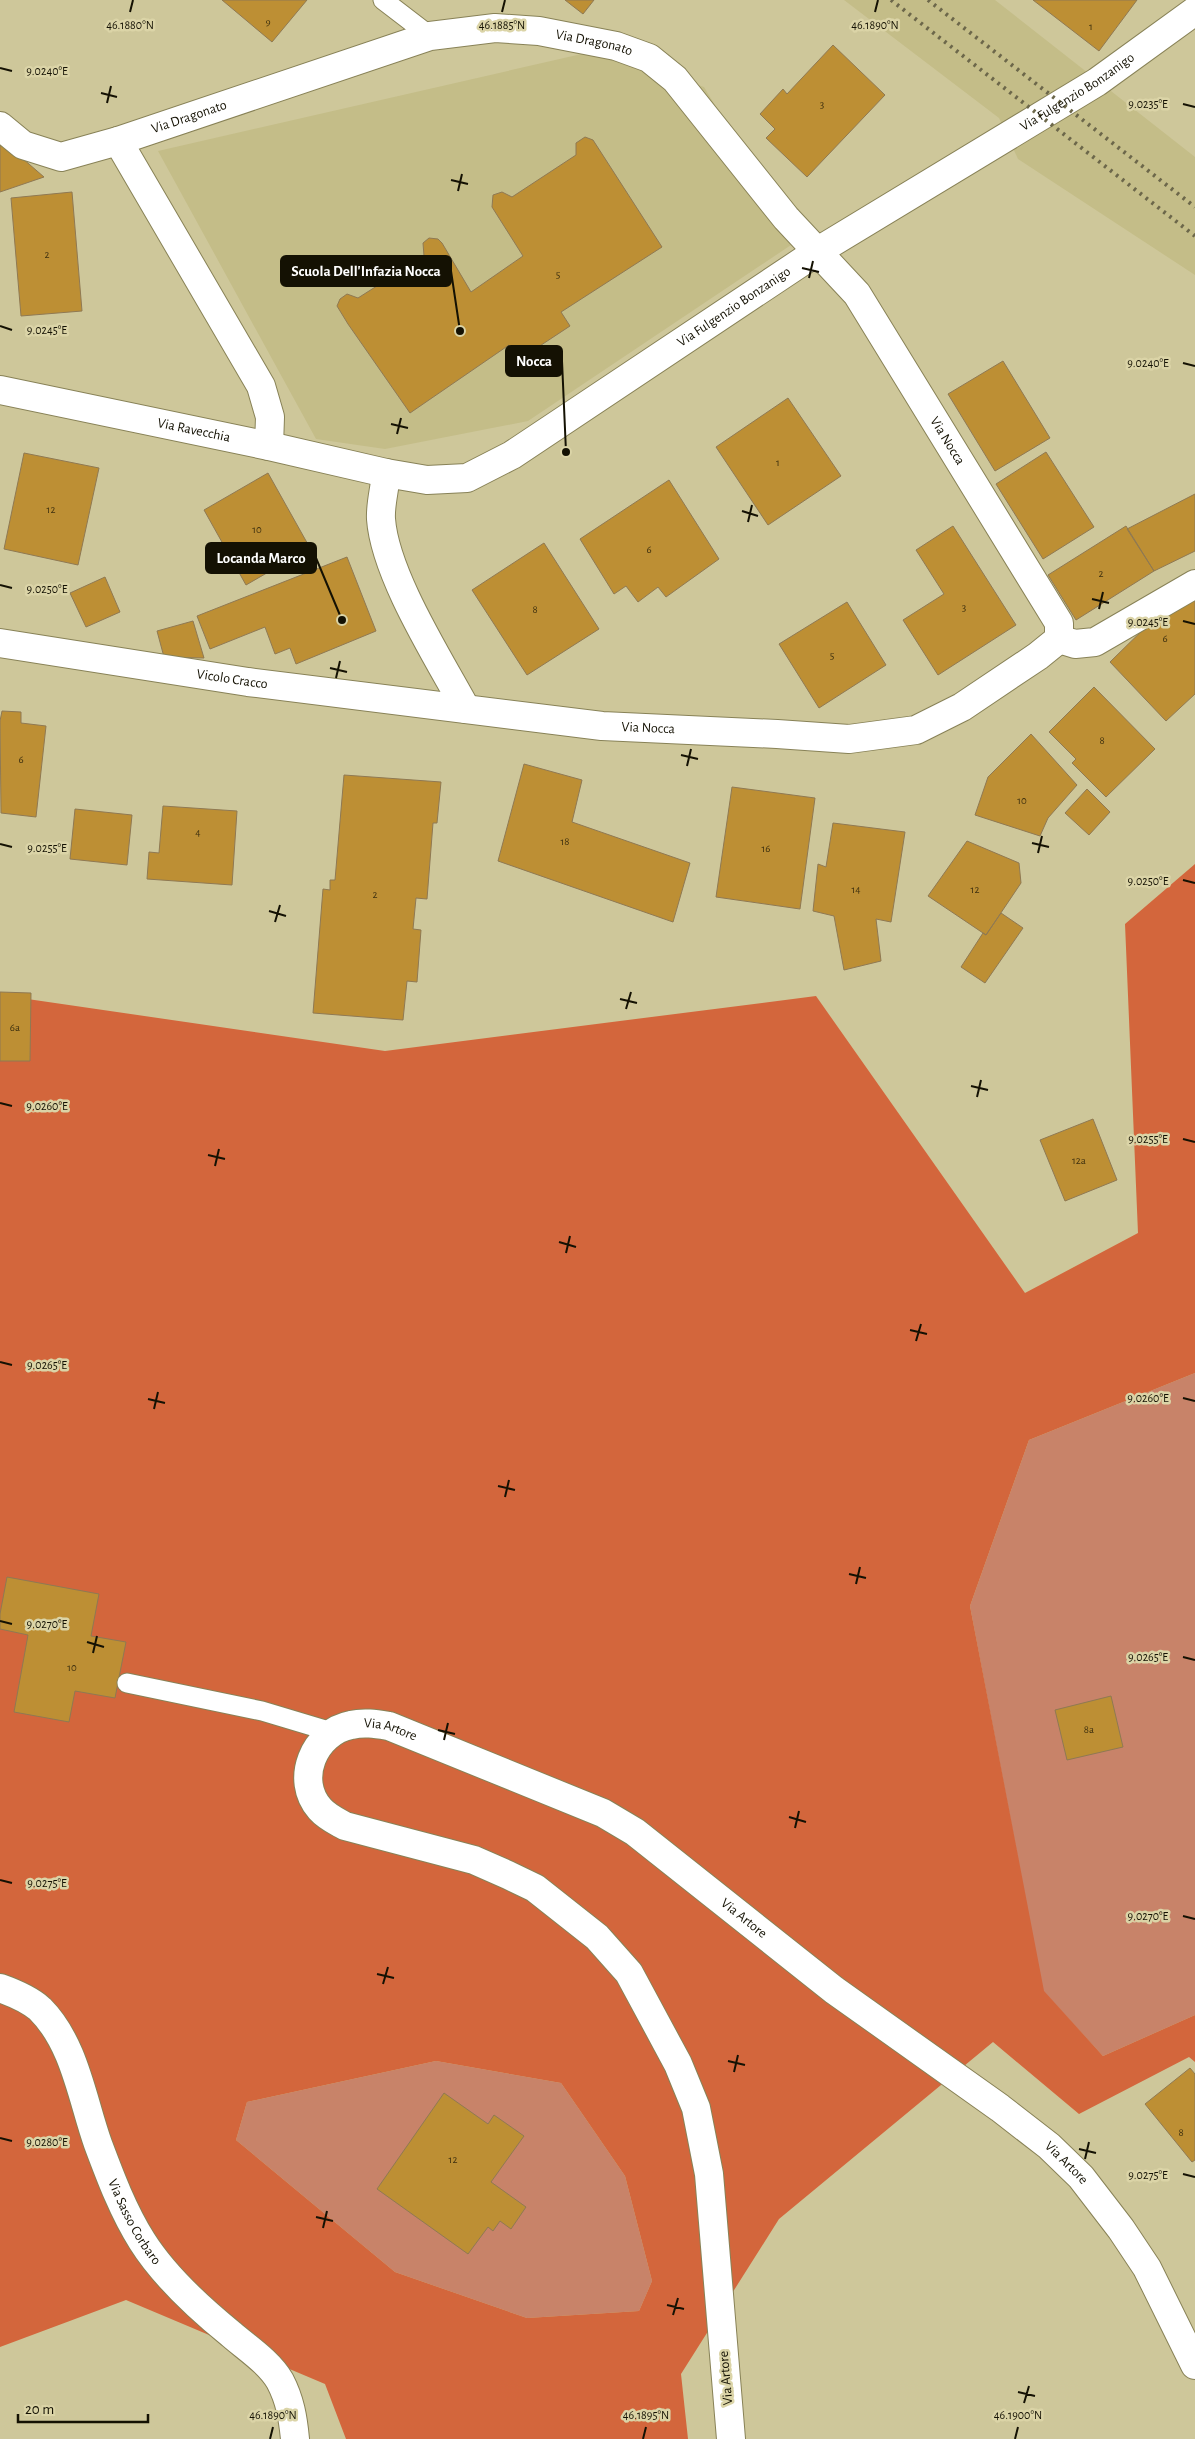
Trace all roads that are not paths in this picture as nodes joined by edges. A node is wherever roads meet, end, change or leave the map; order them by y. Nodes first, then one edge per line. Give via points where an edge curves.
1 (383, 0) edge
2 (1195, 11) edge
3 (430, 36) junction
4 (0, 126) edge
5 (118, 141) junction
6 (818, 251) junction
7 (0, 390) edge
8 (269, 446) junction
9 (386, 473) junction
10 (1195, 584) edge
11 (1059, 639) junction
12 (0, 643) edge
13 (466, 709) junction
14 (127, 1683) dead end
15 (332, 1732) junction
16 (0, 1988) edge
17 (1195, 2365) edge
18 (295, 2439) edge
19 (731, 2439) edge

1 - 3 lane
2 - 6 street, Via Fulgenzio Bonzanigo via 1097,82
3 - 5 street, Via Dragonato
3 - 6 street, Via Dragonato via 496,28 539,31 616,46 649,58 675,79 786,218
4 - 5 street, Via Dragonato via 23,145 61,157
5 - 8 street via 261,386 270,417
6 - 9 street, Via Fulgenzio Bonzanigo via 585,408 467,478 427,480
6 - 11 street, Via Nocca via 857,294 1059,623
7 - 8 street, Via Ravecchia
8 - 9 street, Via Ravecchia
9 - 13 street via 381,517 384,541 402,589
10 - 11 street via 1095,642 1075,644
11 - 13 street, Via Nocca via 962,707 916,730 849,739 602,726
12 - 13 street, Vicolo Cracco via 248,682
14 - 15 lane via 262,1711
15 - 17 street, Via Artore via 369,1722 389,1726 603,1813 635,1832 834,1990 1049,2146 1081,2177 1121,2229 1152,2276
15 - 19 street, Via Artore via 318,1745 307,1777 318,1808 330,1818 345,1826 474,1860 535,1888 597,1937 629,1973 678,2064 696,2108 704,2141
16 - 18 street, Via Sasso Corbaro via 39,2008 58,2031 98,2144 142,2241 172,2280 279,2379 290,2402

